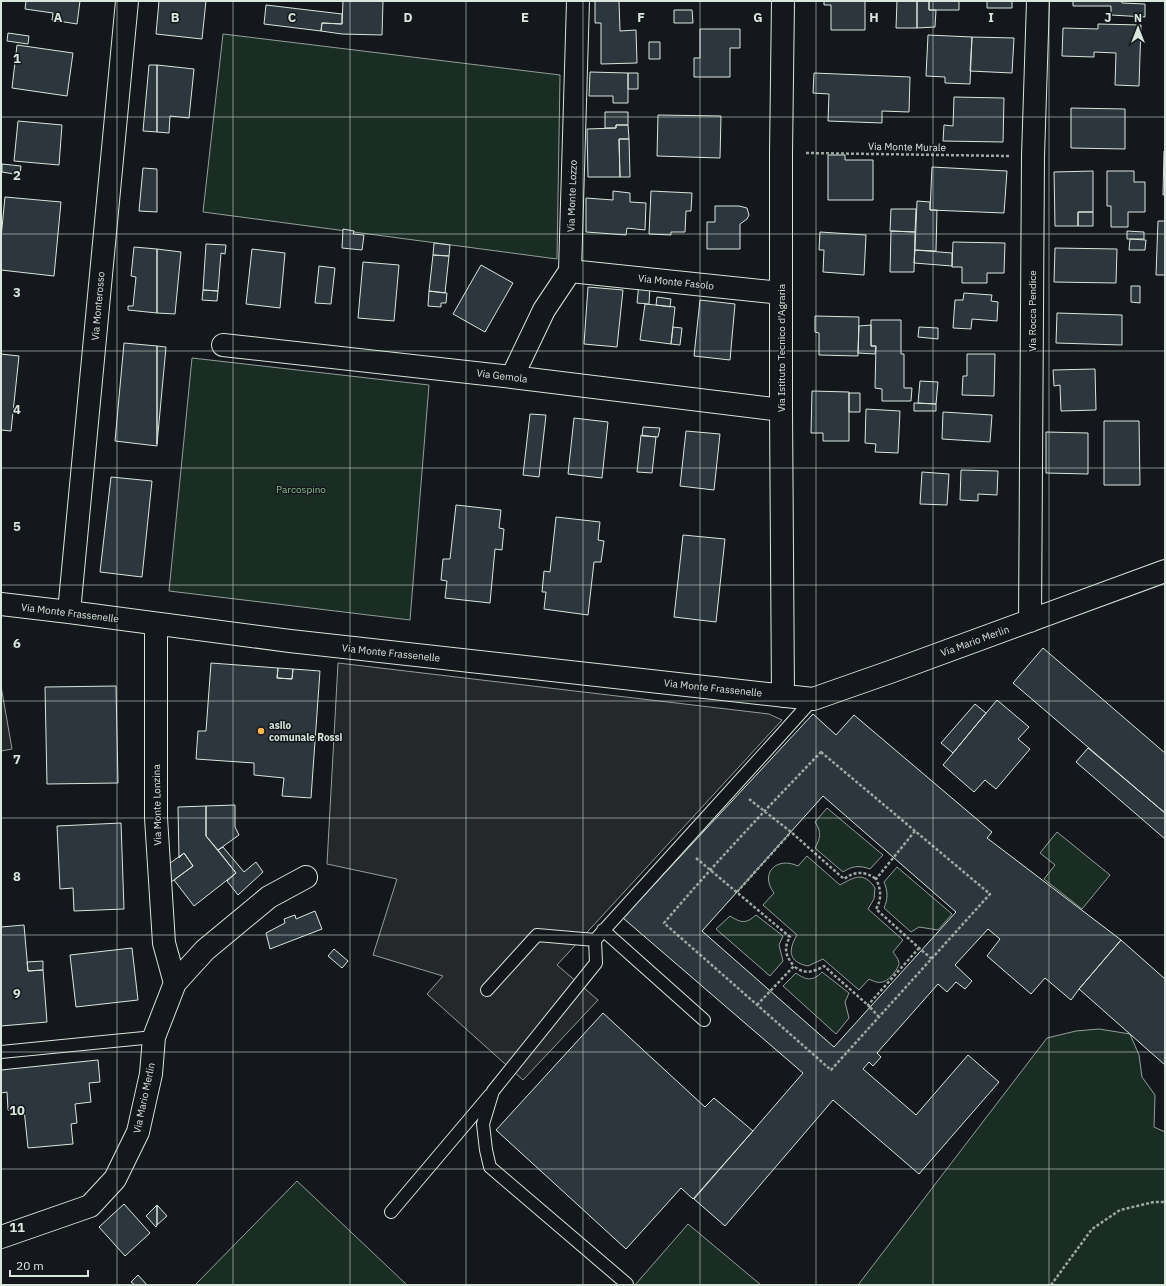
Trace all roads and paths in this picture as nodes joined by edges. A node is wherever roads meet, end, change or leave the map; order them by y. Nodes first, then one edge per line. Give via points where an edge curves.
1 (127, 1) edge
2 (578, 1) edge
3 (783, 1) edge
4 (1038, 1) edge
5 (781, 153) junction
6 (1033, 156) junction
7 (570, 271) junction
8 (781, 293) junction
9 (224, 345) dead end
10 (512, 377) junction
11 (781, 410) junction
12 (1165, 571) edge
13 (1, 604) edge
14 (69, 612) junction
15 (1030, 621) junction
16 (156, 624) junction
17 (783, 696) junction
18 (813, 699) junction
19 (734, 787) junction
20 (764, 811) junction
21 (915, 831) junction
22 (791, 832) junction
23 (681, 845) junction
24 (710, 869) junction
25 (306, 877) dead end
26 (876, 879) junction
27 (737, 892) junction
28 (603, 930) junction
29 (595, 940) junction
30 (918, 948) junction
31 (932, 959) junction
32 (794, 966) junction
33 (175, 983) junction
34 (487, 990) dead end
35 (758, 1005) junction
36 (869, 1006) junction
37 (879, 1016) junction
38 (704, 1020) dead end
39 (154, 1037) junction
40 (1, 1052) edge
41 (493, 1090) junction
42 (1165, 1202) edge
43 (391, 1212) dead end
44 (1, 1237) edge
45 (627, 1284) edge
46 (1051, 1285) edge

1 - 14 street, Via Monterosso
2 - 7 street, Via Monte Lozzo
3 - 5 street, Via Istituto Tecnico d'Agraria
4 - 6 street, Via Rocca Pendice
5 - 6 path, Via Monte Murale
5 - 8 street, Via Istituto Tecnico d'Agraria
6 - 15 street, Via Rocca Pendice
7 - 8 street, Via Monte Fasolo
7 - 10 street via 544,310
8 - 11 street, Via Istituto Tecnico d'Agraria
9 - 10 street, Via Gemola
10 - 11 street, Via Gemola
11 - 17 street, Via Istituto Tecnico d'Agraria
12 - 15 street, Via Mario Merlin
13 - 14 street, Via Monte Frassenelle
14 - 16 street, Via Monte Frassenelle
15 - 18 street, Via Mario Merlin
16 - 17 street, Via Monte Frassenelle
16 - 33 street, Via Monte Lonzina via 156,818 164,942
17 - 18 street, Via Mario Merlin
18 - 19 lane
19 - 20 path
19 - 23 lane
20 - 21 path via 821,752
20 - 22 path
20 - 24 path
21 - 26 path
21 - 31 path via 990,894
22 - 26 path via 844,879 856,872
22 - 27 path
23 - 24 path
23 - 28 lane
24 - 27 path
24 - 35 path via 664,923
25 - 33 street, Via Mario Merlin via 269,897 205,950
26 - 30 path via 880,895 876,909
27 - 32 path via 790,937 786,952 787,959
28 - 29 lane
28 - 38 lane
29 - 34 lane via 537,935
29 - 41 lane via 596,963
30 - 31 path
30 - 36 path
31 - 37 path
32 - 35 path
32 - 36 path via 799,971 806,972 824,966
33 - 39 street, Via Mario Merlin
35 - 37 path via 831,1070
36 - 37 path
39 - 40 lane
39 - 44 street, Via Mario Merlin via 151,1074 138,1132 115,1179 90,1206
41 - 43 lane
41 - 45 lane via 483,1124 490,1167
42 - 46 path via 1120,1210 1092,1228

